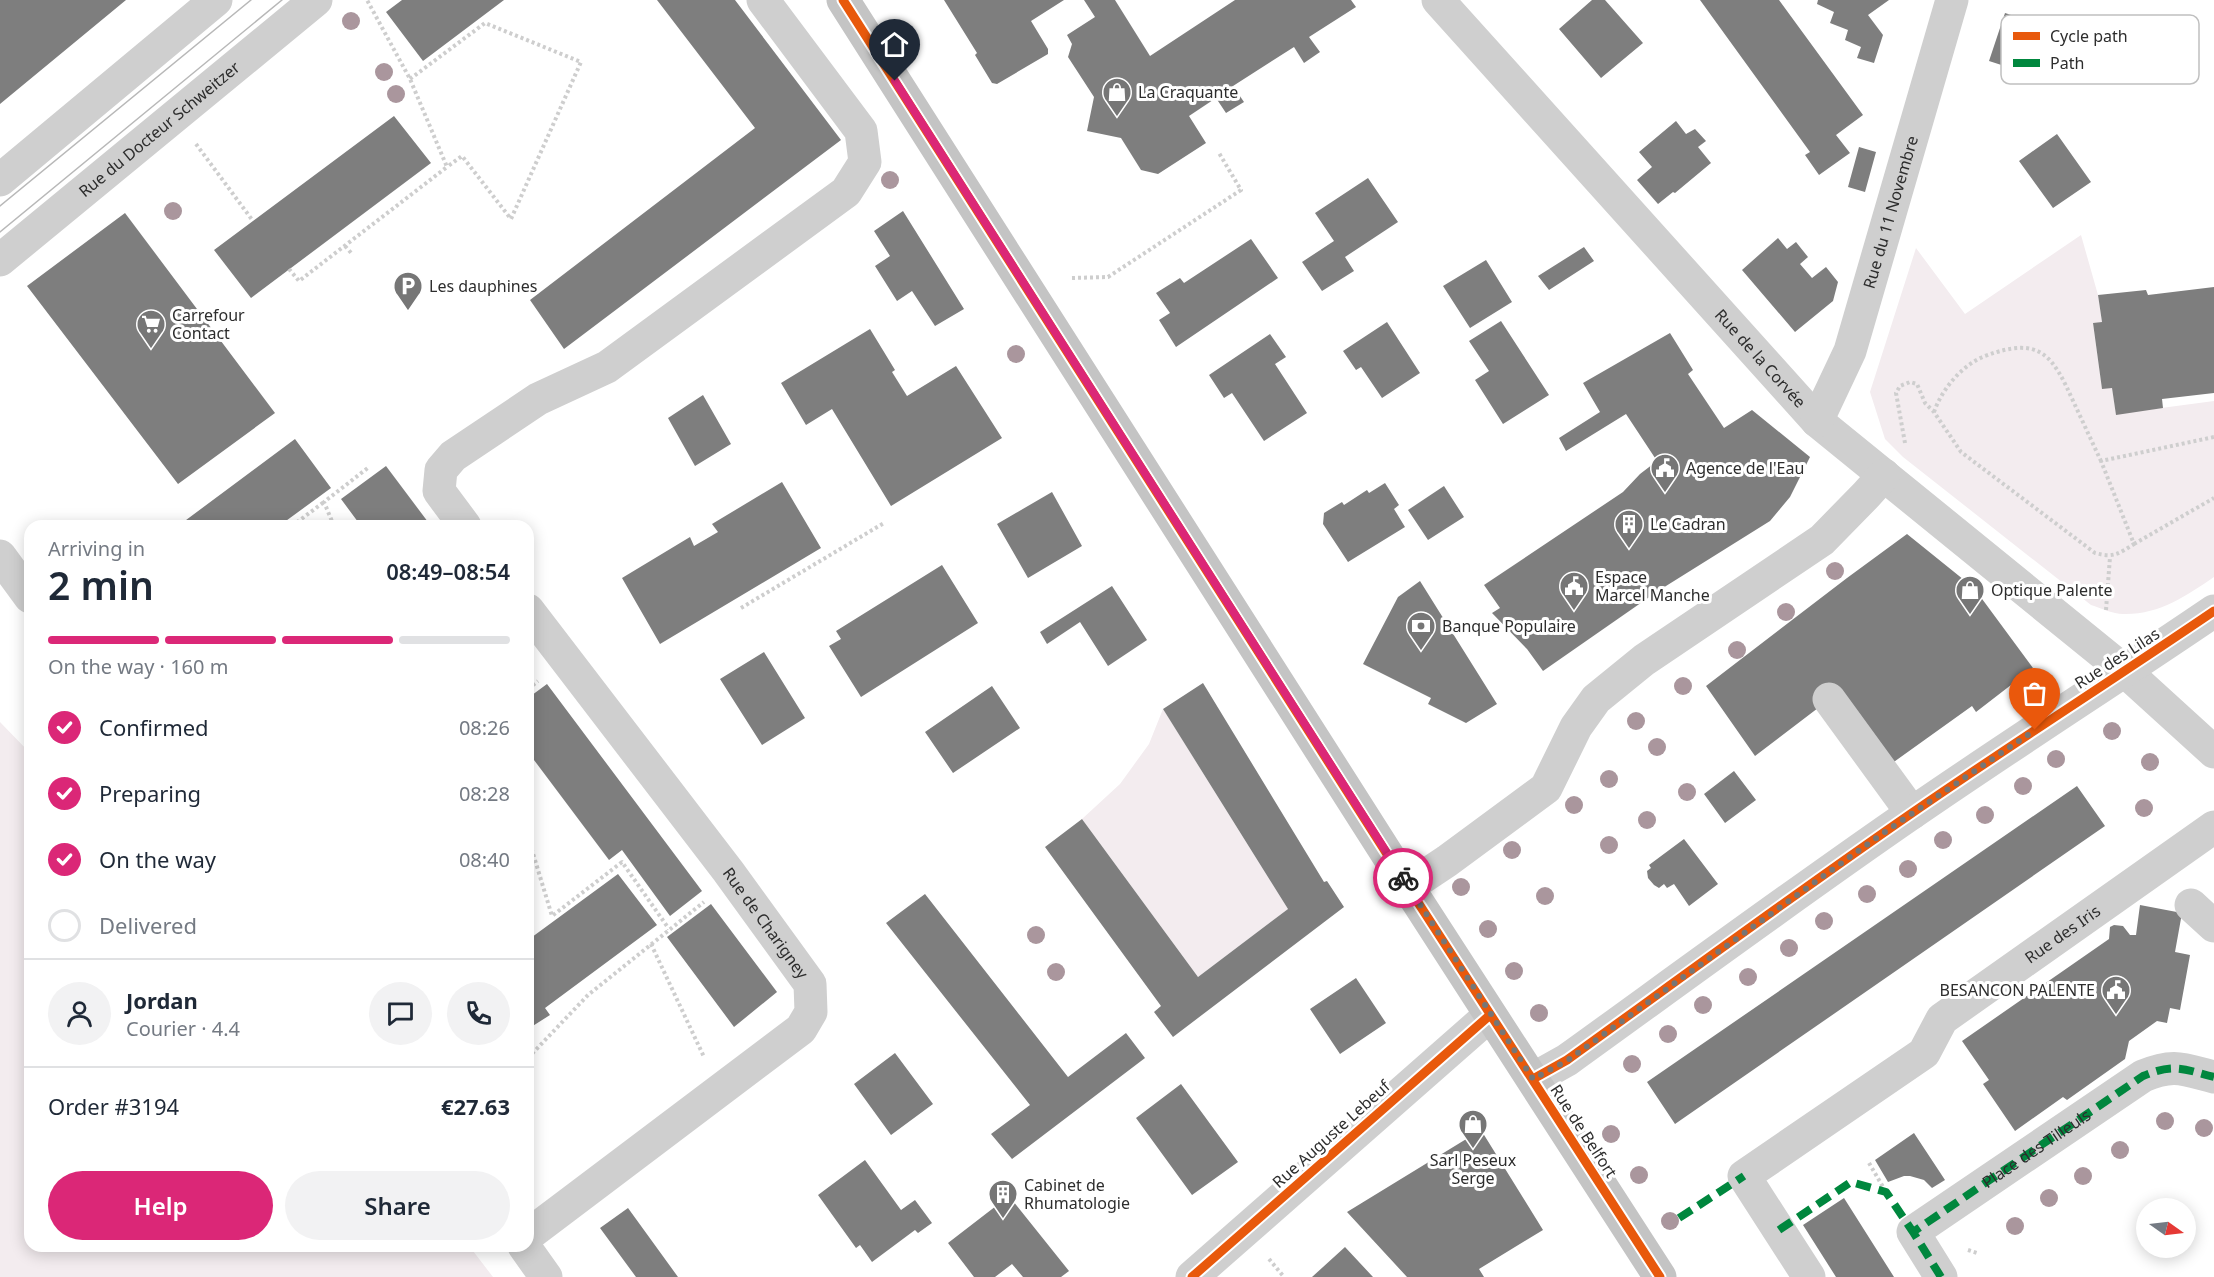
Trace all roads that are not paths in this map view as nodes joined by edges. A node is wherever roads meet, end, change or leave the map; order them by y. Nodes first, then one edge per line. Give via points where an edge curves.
1 (216, 0) edge
2 (316, 0) edge
3 (763, 0) edge
4 (843, 0) edge
5 (1438, 0) edge
6 (1952, 0) edge
7 (0, 180) edge
8 (0, 260) edge
9 (1817, 421) junction
10 (1884, 474) junction
11 (461, 520) edge
12 (0, 556) edge
13 (24, 589) edge
14 (2214, 610) edge
15 (534, 618) edge
16 (2126, 672) junction
17 (1829, 699) dead end
18 (2214, 752) edge
19 (1912, 813) junction
20 (2214, 827) edge
21 (1408, 887) junction
22 (1490, 1015) junction
23 (2214, 1077) edge
24 (1533, 1079) junction
25 (534, 1230) edge
26 (528, 1252) edge
27 (546, 1277) edge
28 (1192, 1277) edge
29 (1660, 1277) edge
30 (1809, 1277) edge
31 (1941, 1277) edge

1 - 7 street
2 - 8 street, Rue du Docteur Schweitzer
3 - 11 street via 861,131 865,162 846,192 607,367 538,399 453,456 441,470 439,491
4 - 21 main road, Rue de Belfort
5 - 9 street, Rue de la Corvée
6 - 9 street, Rue du 11 Novembre via 1850,351
9 - 10 street, Rue de la Corvée
10 - 16 street, Rue de la Corvée
10 - 21 street via 1822,540 1644,660 1596,699 1576,727 1546,788
12 - 13 street
14 - 16 street, Rue des Lilas
15 - 25 street, Rue de Charigney via 810,984 811,1012 801,1029
16 - 18 street, Rue de la Corvée
16 - 19 street, Rue des Lilas
17 - 19 street
19 - 24 street, Rue des Lilas via 1568,1060
20 - 30 street, Rue des Iris via 1941,1020 1924,1053 1744,1176
21 - 22 main road, Rue de Belfort
22 - 24 main road, Rue de Belfort
22 - 28 street, Rue Auguste Lebeuf
23 - 31 street, Place des Tilleuls via 2177,1067 2162,1068 2143,1077 1913,1232
24 - 29 main road, Rue de Belfort
26 - 27 street

